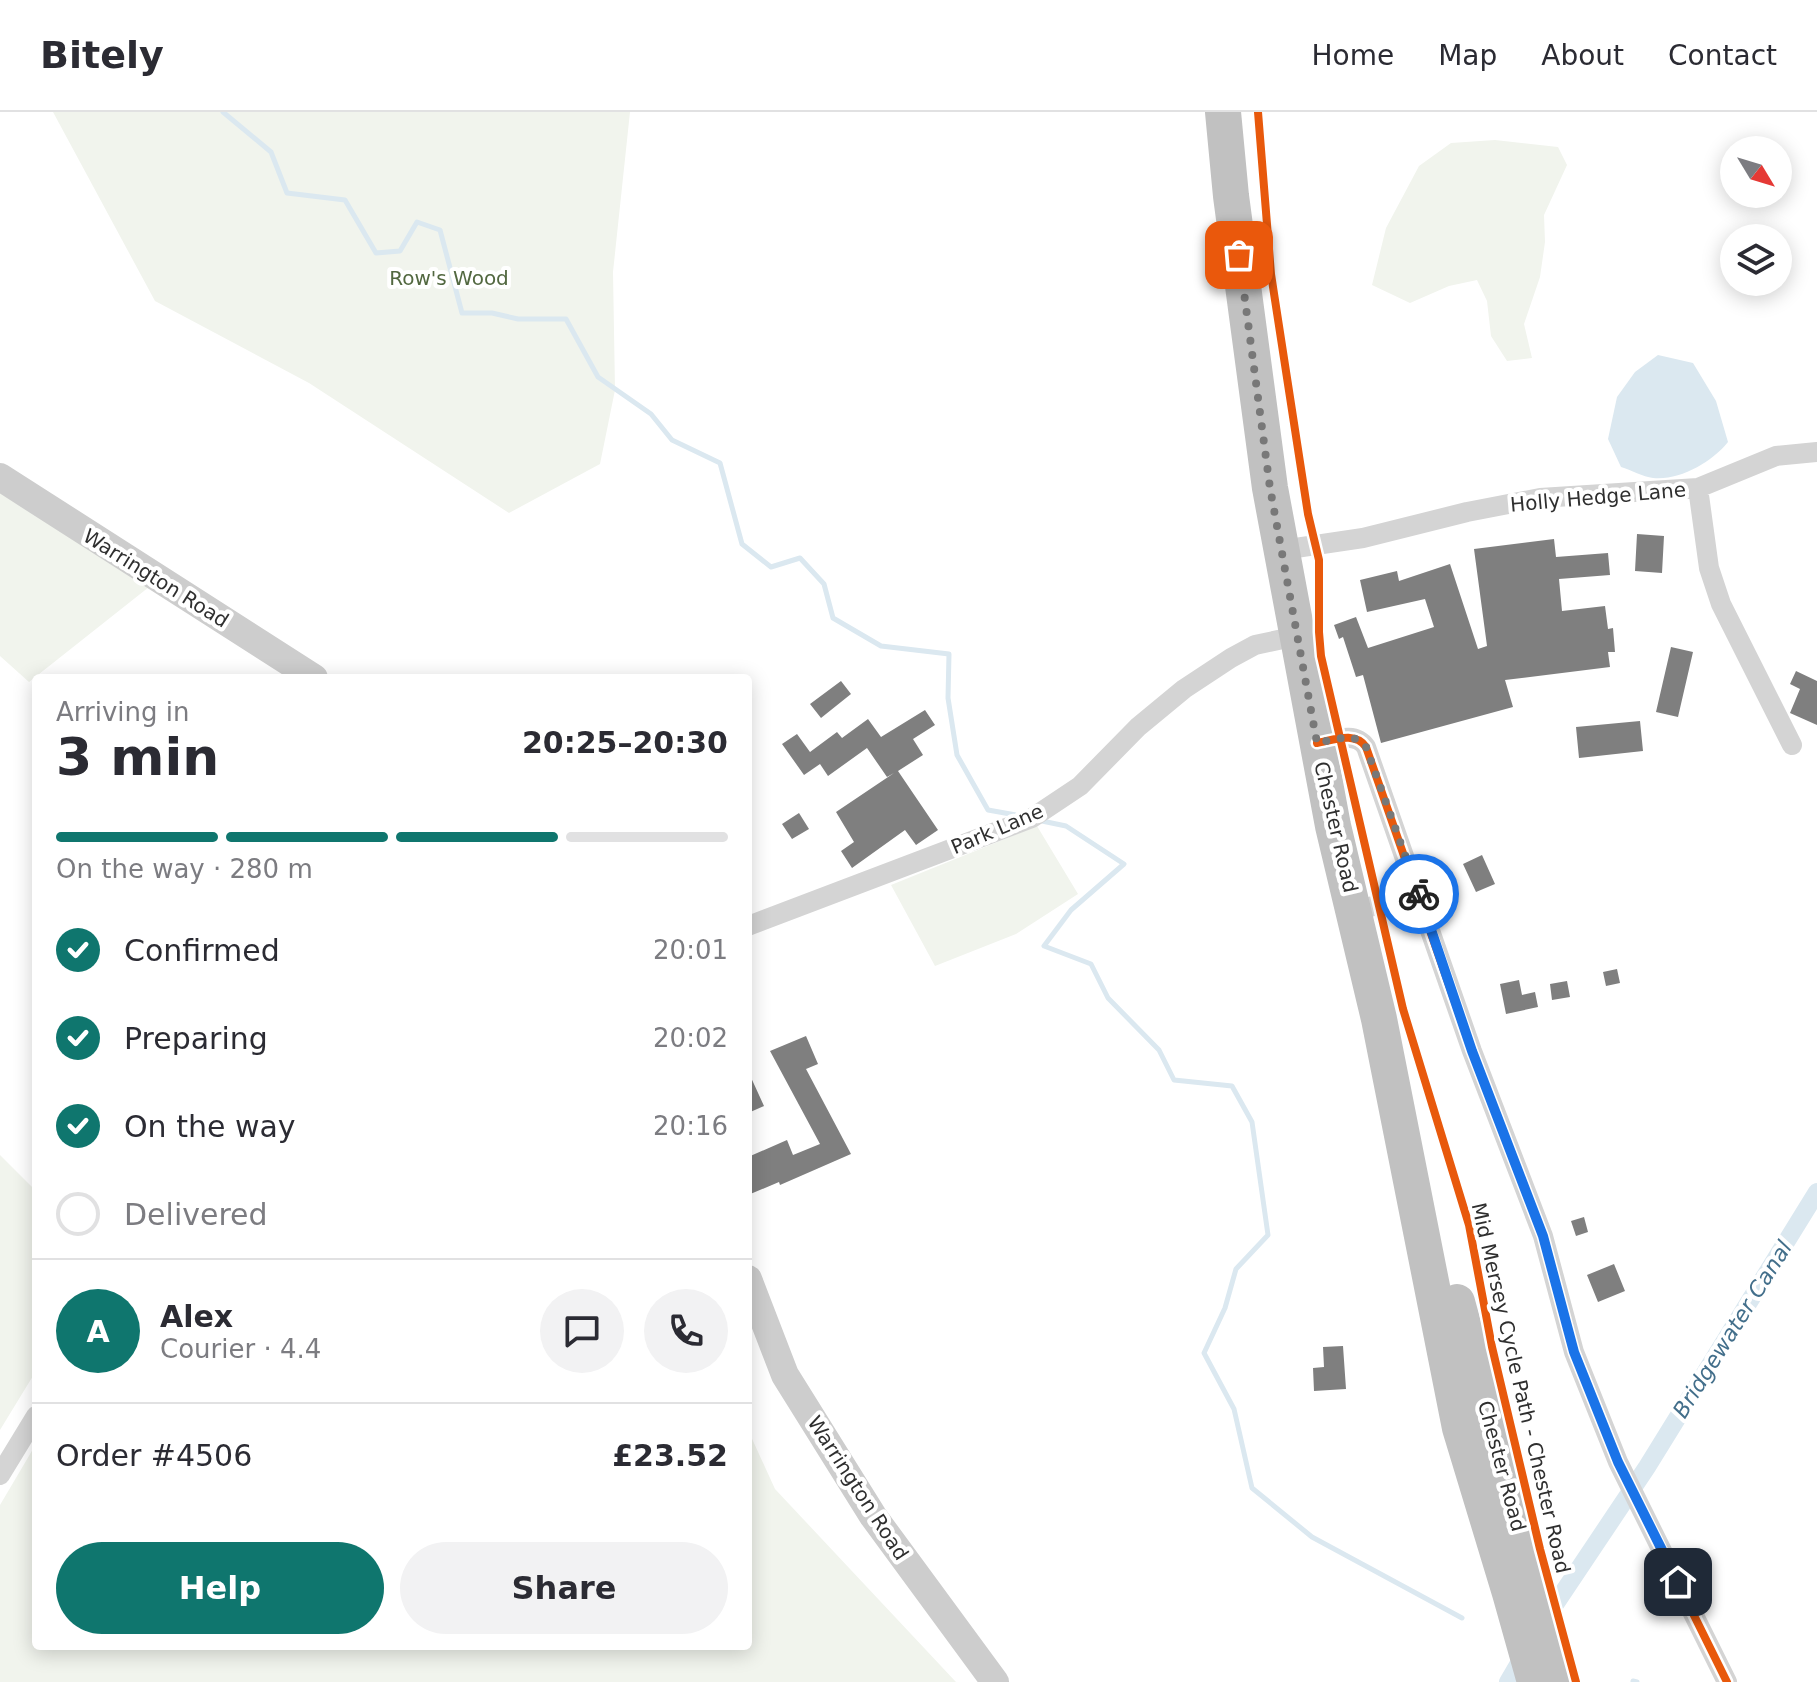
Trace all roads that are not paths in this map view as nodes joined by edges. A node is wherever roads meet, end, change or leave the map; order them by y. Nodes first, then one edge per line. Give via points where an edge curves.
1 (1223, 112) edge
2 (1817, 452) edge
3 (0, 477) edge
4 (1698, 488) junction
5 (1282, 550) junction
6 (1297, 636) junction
7 (308, 674) edge
8 (1317, 743) junction
9 (1792, 745) dead end
10 (1420, 897) junction
11 (1355, 912) junction
12 (752, 924) edge
13 (752, 1289) edge
14 (32, 1423) edge
15 (0, 1475) edge
16 (1550, 1677) edge
17 (995, 1682) edge
18 (1727, 1682) edge

1 - 5 highway, Chester Road
2 - 4 street, Holly Hedge Lane via 1776,456
3 - 7 street, Warrington Road
4 - 5 street, Holly Hedge Lane via 1540,498 1363,538
4 - 9 street via 1709,568 1721,604
5 - 6 highway, Chester Road
6 - 8 highway, Chester Road
6 - 12 street, Park Lane via 1255,645 1184,689 1080,786 1032,818
8 - 10 street via 1350,737 1366,747
8 - 11 highway, Chester Road
10 - 11 street via 1406,895
10 - 18 street via 1543,1236 1579,1366 1618,1462
11 - 16 highway, Chester Road via 1520,1580
13 - 17 street, Warrington Road via 785,1375 873,1516
14 - 15 street

